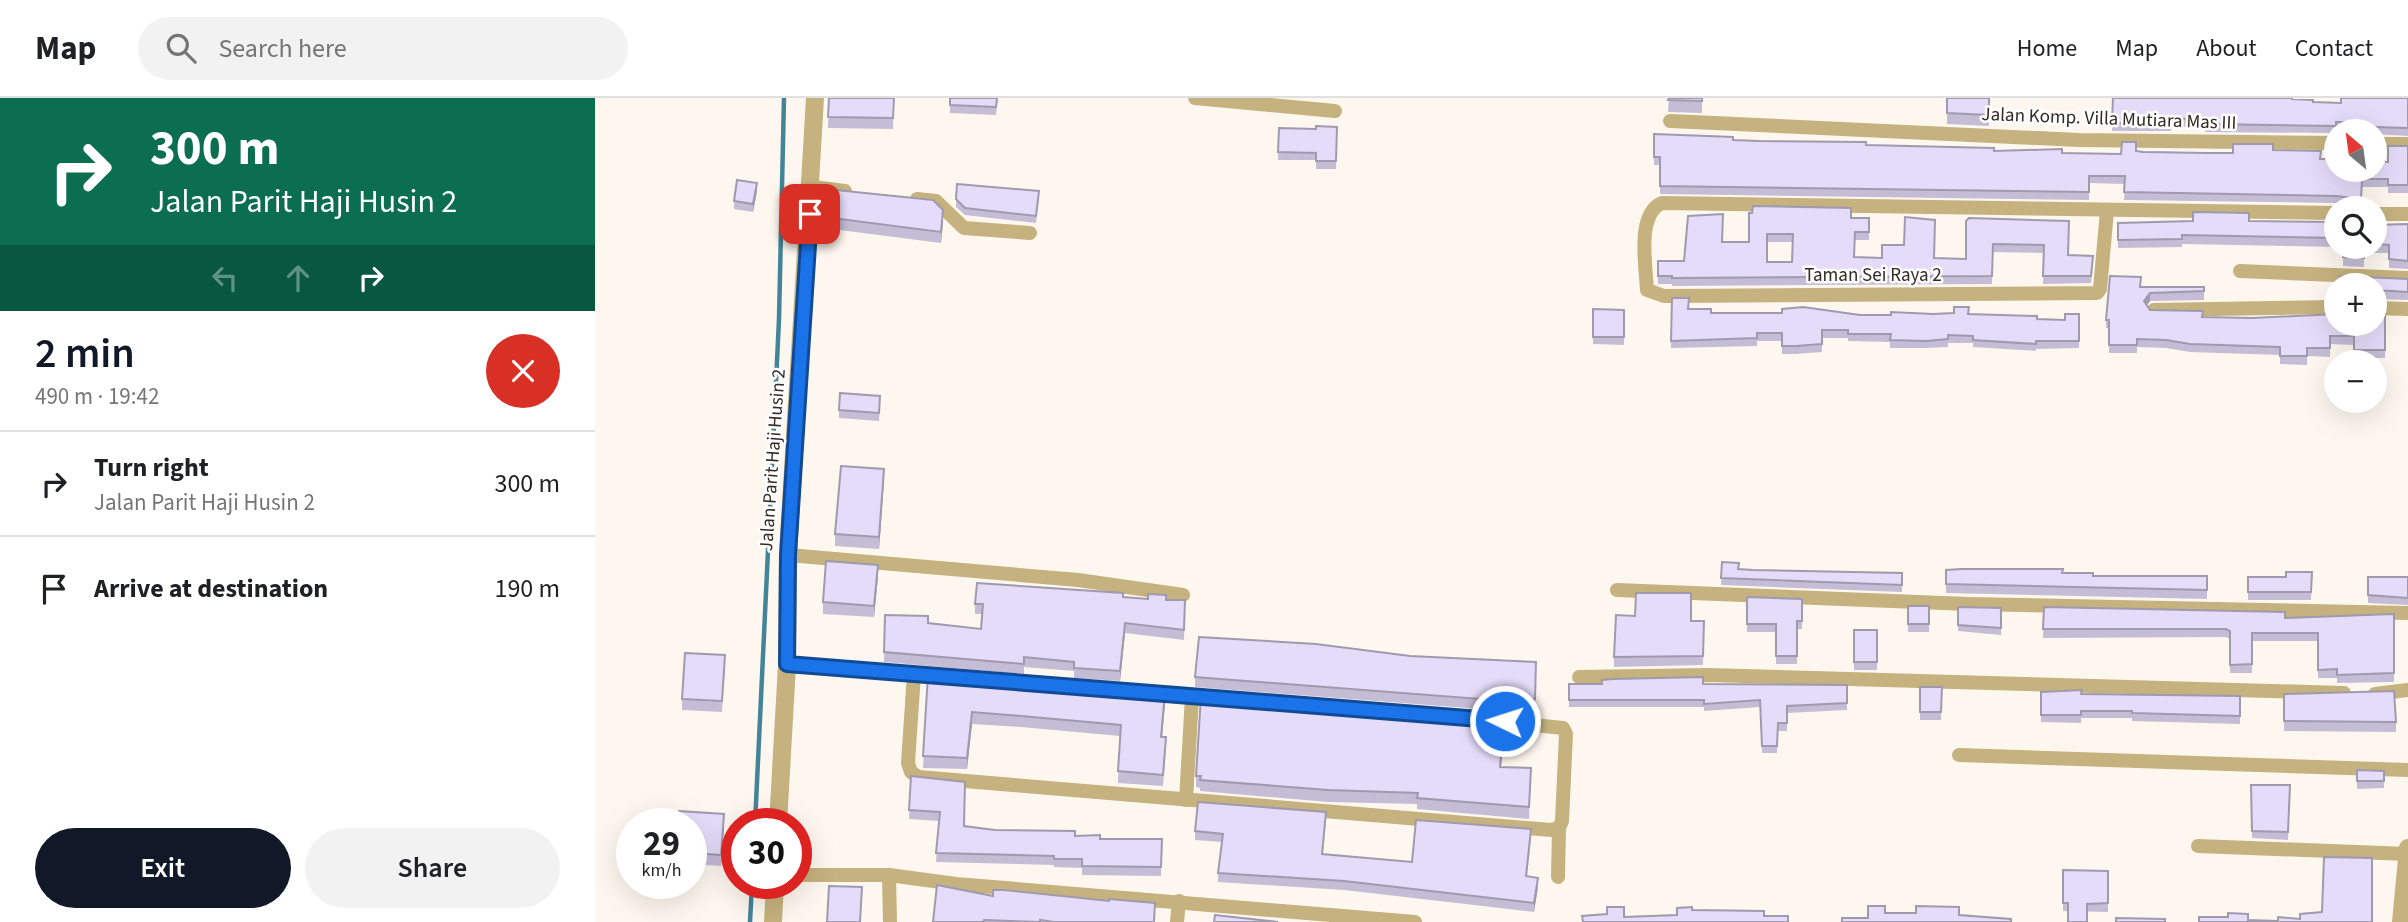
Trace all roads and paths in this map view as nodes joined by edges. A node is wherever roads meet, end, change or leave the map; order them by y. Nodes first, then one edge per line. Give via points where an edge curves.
1 (815, 98) edge
2 (1195, 98) edge
3 (1335, 111) dead end
4 (1670, 121) dead end
5 (2324, 144) edge
6 (2387, 144) edge
7 (2408, 144) edge
8 (811, 187) junction
9 (867, 194) edge
10 (908, 198) edge
11 (2107, 211) junction
12 (2324, 214) edge
13 (2387, 214) edge
14 (2408, 214) edge
15 (1030, 233) dead end
16 (2240, 271) dead end
17 (2408, 278) edge
18 (2324, 307) edge
19 (2387, 309) edge
20 (2408, 309) edge
21 (2154, 310) edge
22 (788, 555) junction
23 (1617, 590) dead end
24 (1183, 595) dead end
25 (2408, 612) edge
26 (787, 664) junction
27 (914, 674) junction
28 (1579, 677) dead end
29 (956, 678) edge
30 (2408, 690) edge
31 (1136, 693) edge
32 (1192, 697) junction
33 (1232, 700) edge
34 (1476, 719) edge
35 (1959, 755) dead end
36 (2408, 770) edge
37 (1186, 800) junction
38 (779, 808) edge
39 (1559, 828) junction
40 (2198, 846) dead end
41 (2408, 851) edge
42 (812, 874) edge
43 (889, 875) junction
44 (1558, 877) dead end
45 (774, 899) edge
46 (1179, 901) junction
47 (773, 922) edge
48 (890, 922) edge
49 (1177, 922) edge
50 (1415, 922) edge
51 (2401, 922) edge

1 - 8 street, Jalan Parit Haji Husin 2
2 - 3 street
4 - 5 street, Jalan Komp. Villa Mutiara Mas III via 2079,140
6 - 7 street
8 - 9 street
8 - 22 street, Jalan Parit Haji Husin 2
10 - 15 street via 936,201 964,228
11 - 11 street, Taman Sei Raya 2 via 1657,207 1646,226 1647,290 1664,296 2097,293
11 - 12 street, Taman Sei Raya 2
13 - 14 street
16 - 17 street
18 - 21 street
19 - 20 street
22 - 24 street via 1078,580
22 - 26 street, Jalan Parit Haji Husin 2
23 - 25 street via 1968,604
26 - 27 street
26 - 38 street, Jalan Parit Haji Husin 2
27 - 29 street
27 - 37 street via 908,763 918,777
28 - 30 street via 1708,674 2371,694
31 - 32 street
32 - 33 street
32 - 37 street
34 - 39 street via 1563,727
35 - 36 street
37 - 39 street
39 - 44 street
40 - 41 street
41 - 51 street
42 - 43 street
43 - 46 street
43 - 48 street
45 - 47 street
46 - 49 street
46 - 50 street

